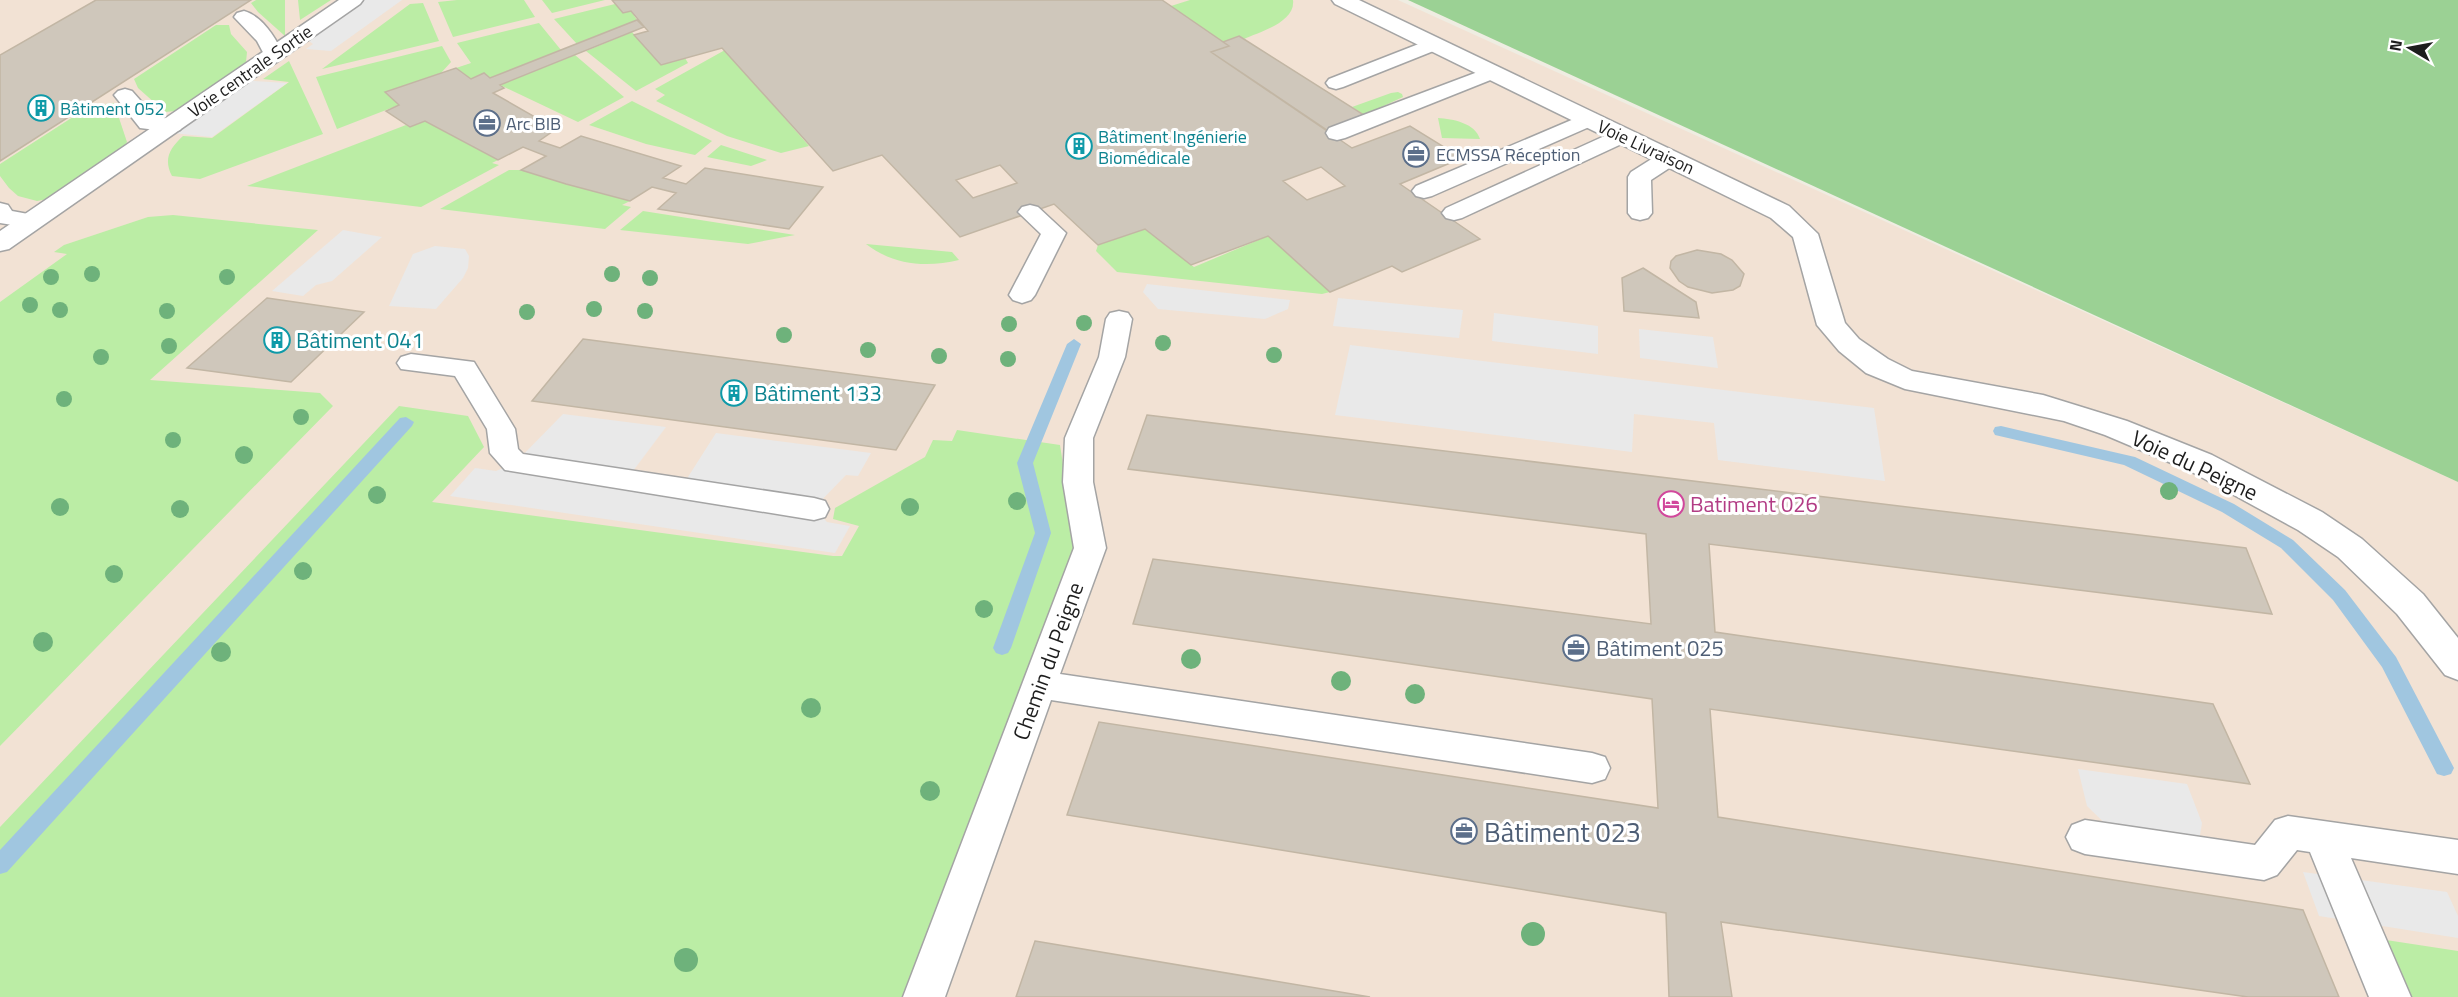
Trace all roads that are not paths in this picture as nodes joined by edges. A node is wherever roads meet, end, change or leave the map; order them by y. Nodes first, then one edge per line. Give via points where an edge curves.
1 (353, 0) edge
2 (1342, 0) edge
3 (244, 17) dead end
4 (1434, 44) junction
5 (273, 54) junction
6 (1491, 73) junction
7 (1336, 83) dead end
8 (125, 95) dead end
9 (1588, 120) junction
10 (172, 125) junction
11 (1337, 133) dead end
12 (1620, 136) junction
13 (1669, 158) junction
14 (1424, 191) dead end
15 (0, 210) edge
16 (1030, 212) dead end
17 (1454, 213) dead end
18 (1640, 213) dead end
19 (31, 221) junction
20 (0, 243) edge
21 (1022, 295) dead end
22 (1119, 319) dead end
23 (411, 363) dead end
24 (1876, 366) joint
25 (814, 509) dead end
26 (2458, 665) edge
27 (1040, 685) junction
28 (1592, 768) dead end
29 (2085, 837) dead end
30 (2323, 837) junction
31 (2458, 857) edge
32 (924, 997) edge
33 (2390, 997) edge

1 - 5 street, Voie centrale Sortie
2 - 4 street, Voie Livraison
3 - 5 lane via 266,39
4 - 6 street, Voie Livraison
4 - 7 lane
5 - 10 street, Voie centrale Sortie
6 - 9 street, Voie Livraison
6 - 11 lane
8 - 10 lane via 148,123
9 - 12 street, Voie Livraison
9 - 14 lane
10 - 19 street, Voie centrale Sortie
12 - 13 street, Voie Livraison
12 - 17 lane
13 - 18 lane via 1639,177
13 - 24 street, Voie Livraison via 1795,223 1805,234 1831,325
15 - 19 lane via 4,216
16 - 21 lane via 1054,233
19 - 20 street, Voie centrale Sortie
22 - 27 lane, Chemin du Peigne via 1112,357 1079,438 1078,482 1090,548
23 - 25 lane via 464,368 501,429 504,453 515,463
24 - 26 street, Voie du Peigne via 1905,380 2075,414 2200,463 2310,521 2350,548 2410,604
27 - 28 lane
27 - 32 lane, Chemin du Peigne
29 - 30 lane via 2264,863 2288,832
30 - 31 lane
30 - 33 lane

